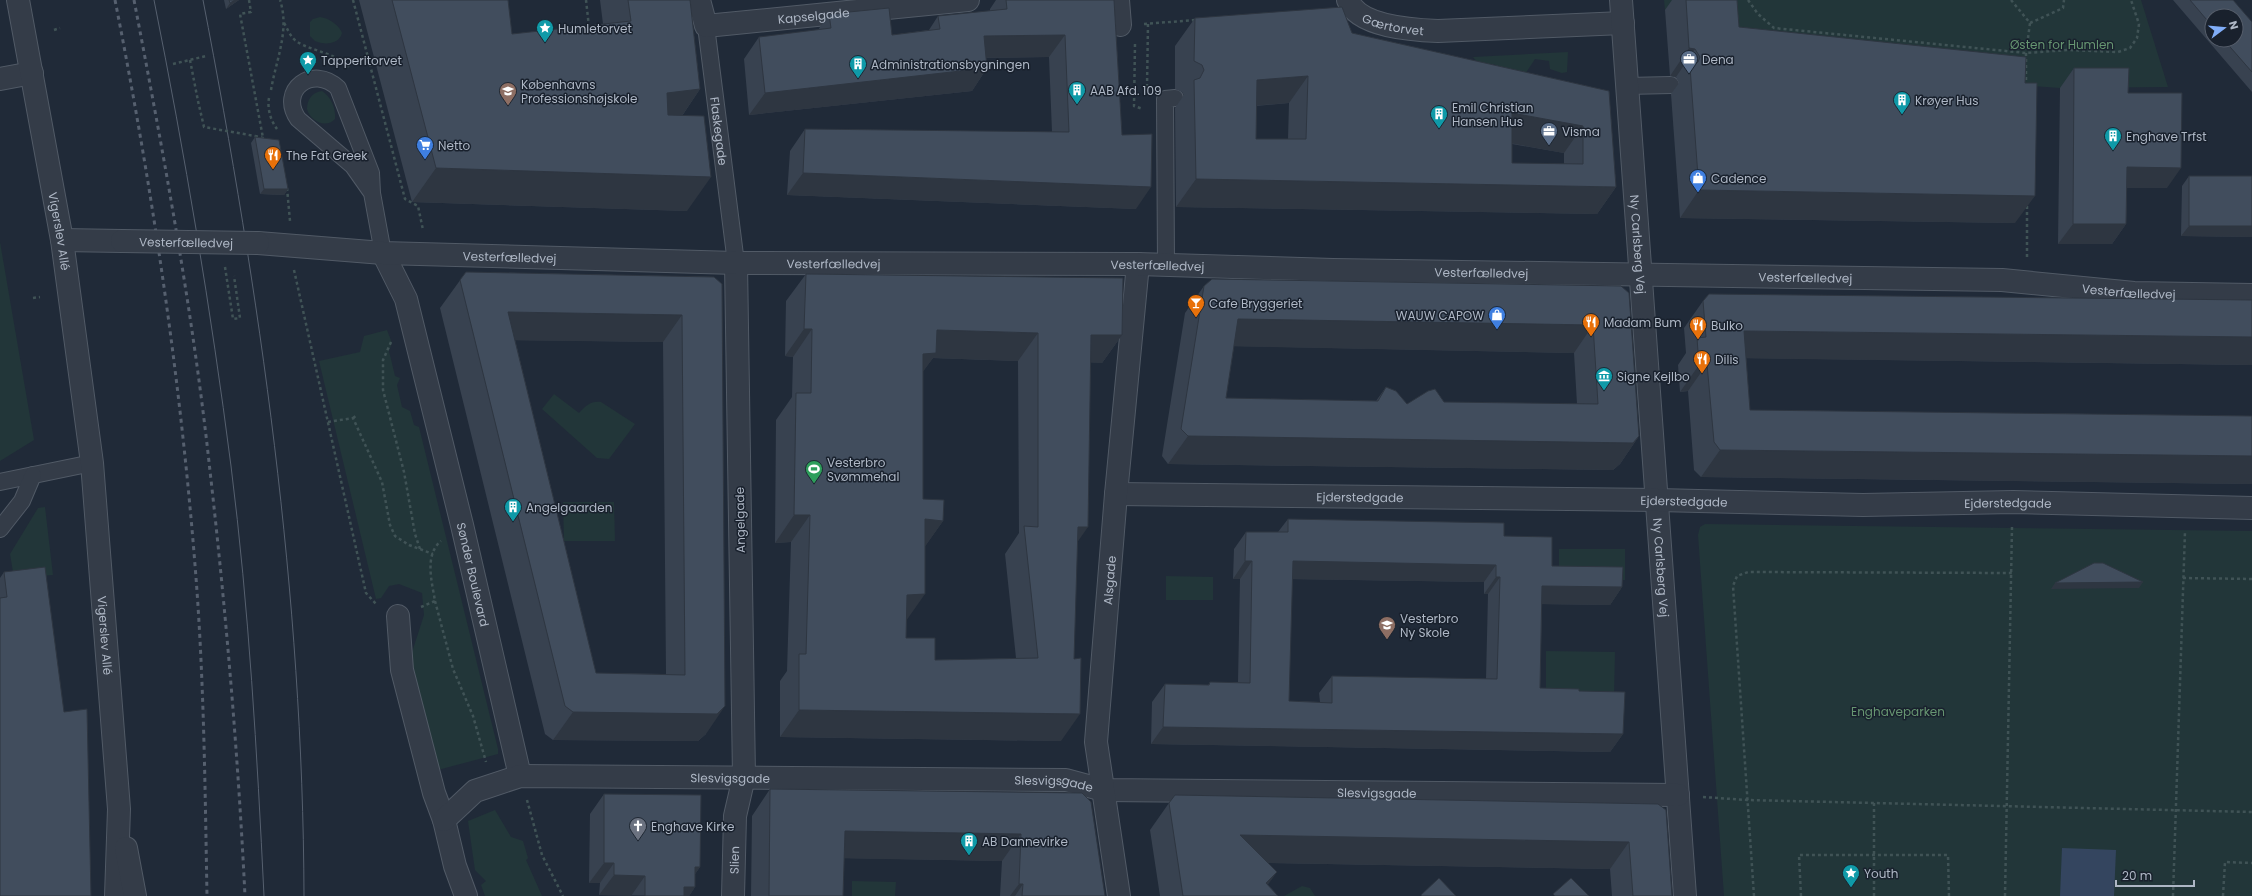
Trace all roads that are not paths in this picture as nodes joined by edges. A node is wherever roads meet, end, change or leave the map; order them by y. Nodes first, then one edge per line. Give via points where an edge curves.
1 (18, 0) edge
2 (699, 0) edge
3 (968, 0) edge
4 (1118, 0) edge
5 (1621, 0) edge
6 (1350, 3) edge
7 (1623, 23) junction
8 (1120, 24) road end
9 (706, 26) junction
10 (32, 74) junction
11 (0, 79) edge
12 (1671, 85) dead end
13 (1627, 86) junction
14 (1175, 98) dead end
15 (372, 193) junction
16 (62, 240) junction
17 (383, 253) junction
18 (736, 263) junction
19 (1138, 264) junction
20 (1166, 264) junction
21 (1642, 274) junction
22 (2252, 295) edge
23 (92, 463) junction
24 (32, 475) junction
25 (0, 482) edge
26 (1116, 494) junction
27 (1658, 500) junction
28 (2252, 508) edge
29 (0, 529) edge
30 (398, 616) road end
31 (520, 776) junction
32 (744, 777) junction
33 (1103, 790) junction
34 (1678, 795) junction
35 (119, 809) junction
36 (444, 820) junction
37 (462, 895) edge
38 (116, 896) edge
39 (135, 896) edge
40 (733, 896) edge
41 (1119, 896) edge
42 (1685, 896) edge

1 - 10 street, Vigerslev Allé
2 - 9 street, Flaskegade
3 - 9 street, Kapselgade
4 - 8 street
5 - 7 street, Ny Carlsberg Vej
6 - 7 street, Gærtorvet via 1374,21 1413,30 1438,32
7 - 13 street, Ny Carlsberg Vej
9 - 18 lane, Flaskegade
10 - 11 street
10 - 16 street, Vigerslev Allé
12 - 13 lane
13 - 21 street, Ny Carlsberg Vej
14 - 20 lane via 1165,99
15 - 15 lane via 371,173 338,88 330,80 321,78 301,83 294,91 293,111 298,119 353,166
15 - 17 lane
16 - 17 street, Vesterfælledvej, bridge via 258,243
16 - 23 street, Vigerslev Allé
17 - 18 street, Vesterfælledvej
17 - 31 street, Sønder Boulevard via 406,299
18 - 19 street, Vesterfælledvej
18 - 32 street, Angelgade
19 - 20 street, Vesterfælledvej
19 - 26 street, Alsgade
20 - 21 street, Vesterfælledvej via 1333,270
21 - 22 street, Vesterfælledvej via 2027,281 2134,292
21 - 27 street, Ny Carlsberg Vej
23 - 24 lane
23 - 35 street, Vigerslev Allé
24 - 25 lane
24 - 29 lane via 22,501
26 - 27 street, Ejderstedgade
26 - 33 street, Alsgade via 1096,742
27 - 28 street, Ejderstedgade via 1863,505 2013,502
27 - 34 street, Ny Carlsberg Vej
30 - 36 street via 402,670 434,793
31 - 32 street, Slesvigsgade
31 - 36 street, Slesvigsgade via 475,791
32 - 33 street, Slesvigsgade via 1066,780
32 - 40 street, Slien via 735,816
33 - 34 street, Slesvigsgade
33 - 41 street, Alsgade
34 - 42 street, Ny Carlsberg Vej
35 - 38 street, Vigerslev Allé
35 - 39 street, Vigerslev Allé
36 - 37 street

